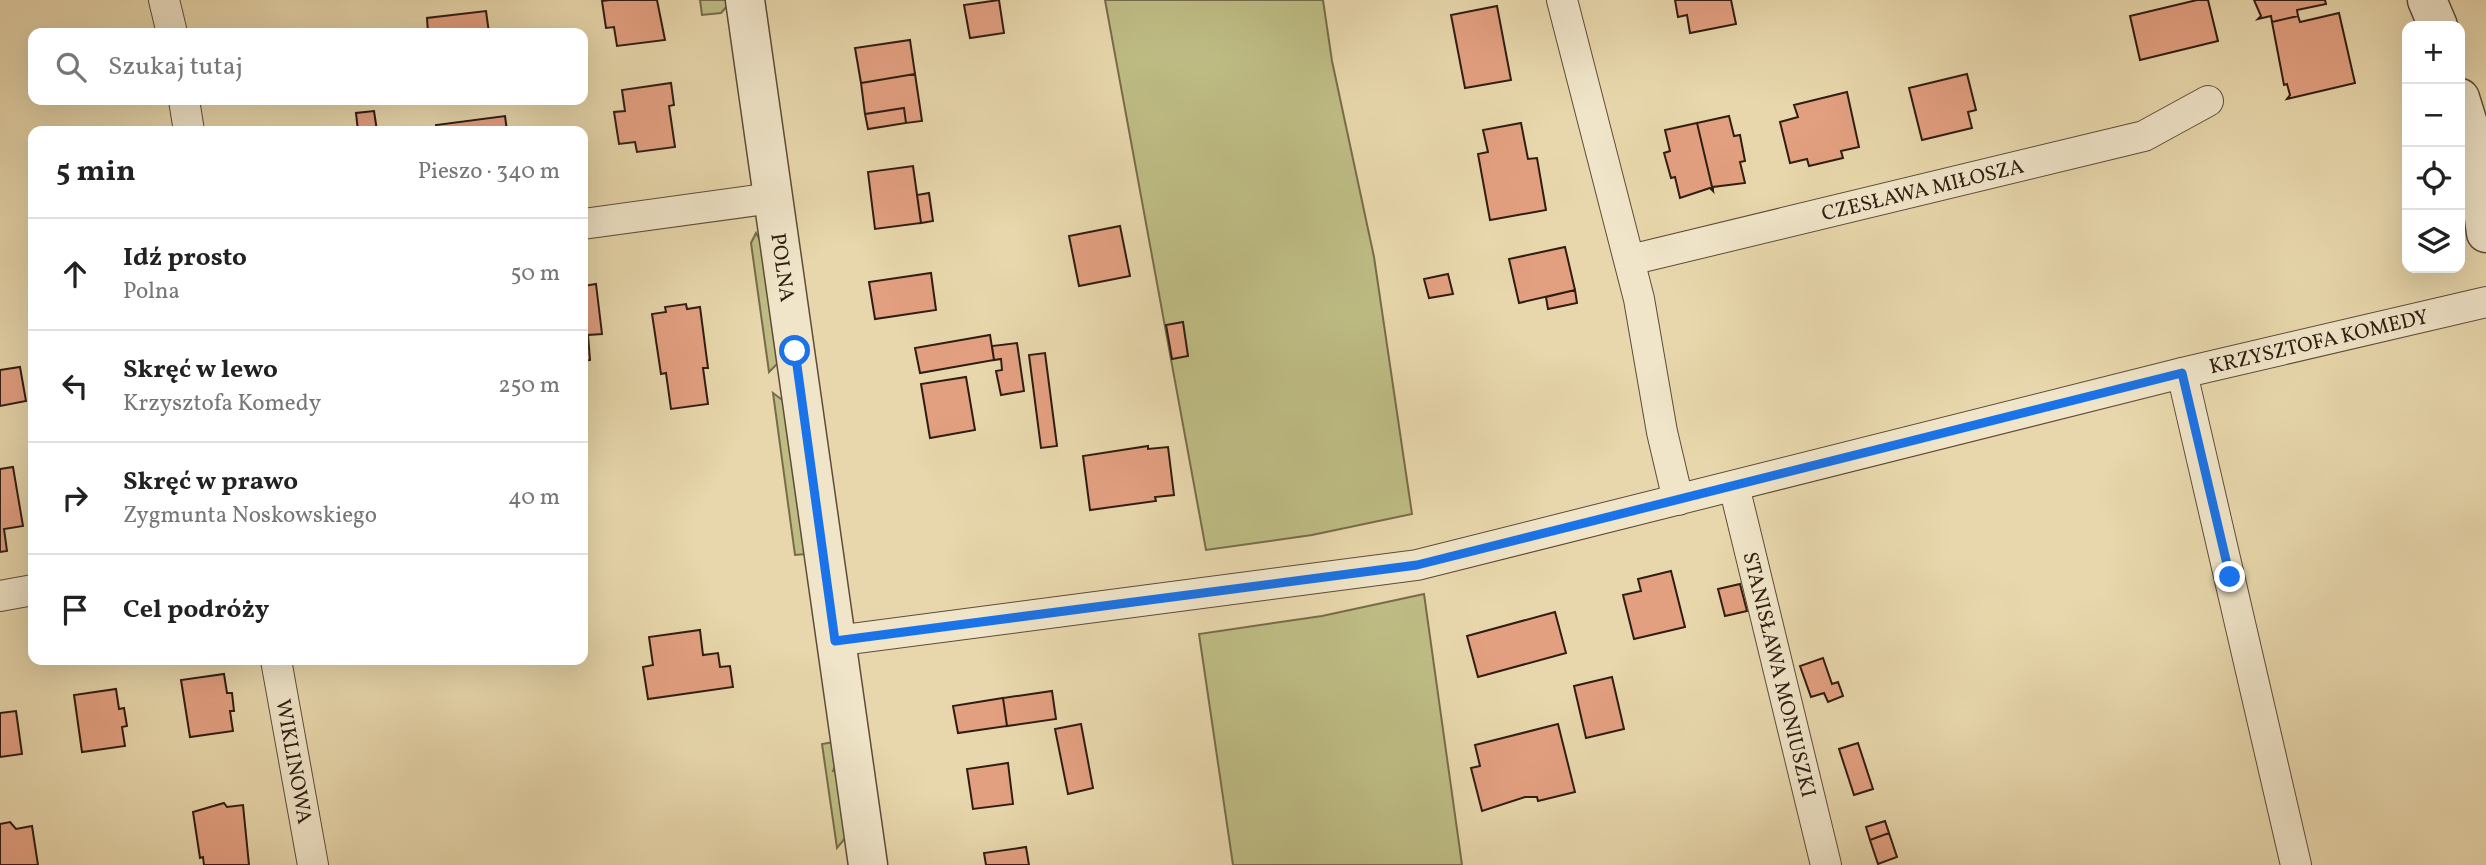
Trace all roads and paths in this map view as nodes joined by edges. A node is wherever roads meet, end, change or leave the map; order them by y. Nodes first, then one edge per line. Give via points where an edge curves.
1 (164, 0) edge
2 (745, 0) edge
3 (1562, 0) edge
4 (2427, 0) edge
5 (2436, 21) edge
6 (171, 28) edge
7 (2208, 101) dead end
8 (185, 105) edge
9 (2465, 112) edge
10 (188, 126) edge
11 (2480, 155) edge
12 (773, 198) junction
13 (588, 223) edge
14 (2486, 233) edge
15 (1630, 260) junction
16 (2486, 302) edge
17 (2182, 373) junction
18 (1734, 486) junction
19 (1678, 500) junction
20 (28, 591) edge
21 (0, 596) edge
22 (835, 641) junction
23 (277, 665) edge
24 (313, 865) edge
25 (868, 865) edge
26 (1826, 865) edge
27 (2296, 865) edge

1 - 6 street
2 - 12 street, POLNA
3 - 15 street
4 - 5 street
7 - 15 street, CZESŁAWA MIŁOSZA via 2144,136
8 - 10 street
9 - 11 street
11 - 14 street
12 - 13 street
12 - 22 street, POLNA
15 - 19 street
16 - 17 street, KRZYSZTOFA KOMEDY
17 - 18 street, KRZYSZTOFA KOMEDY
17 - 27 street
18 - 19 street, KRZYSZTOFA KOMEDY
18 - 26 street, STANISŁAWA MONIUSZKI
19 - 22 street, KRZYSZTOFA KOMEDY via 1417,565
20 - 21 street
22 - 25 street, POLNA
23 - 24 street, WIKLINOWA

